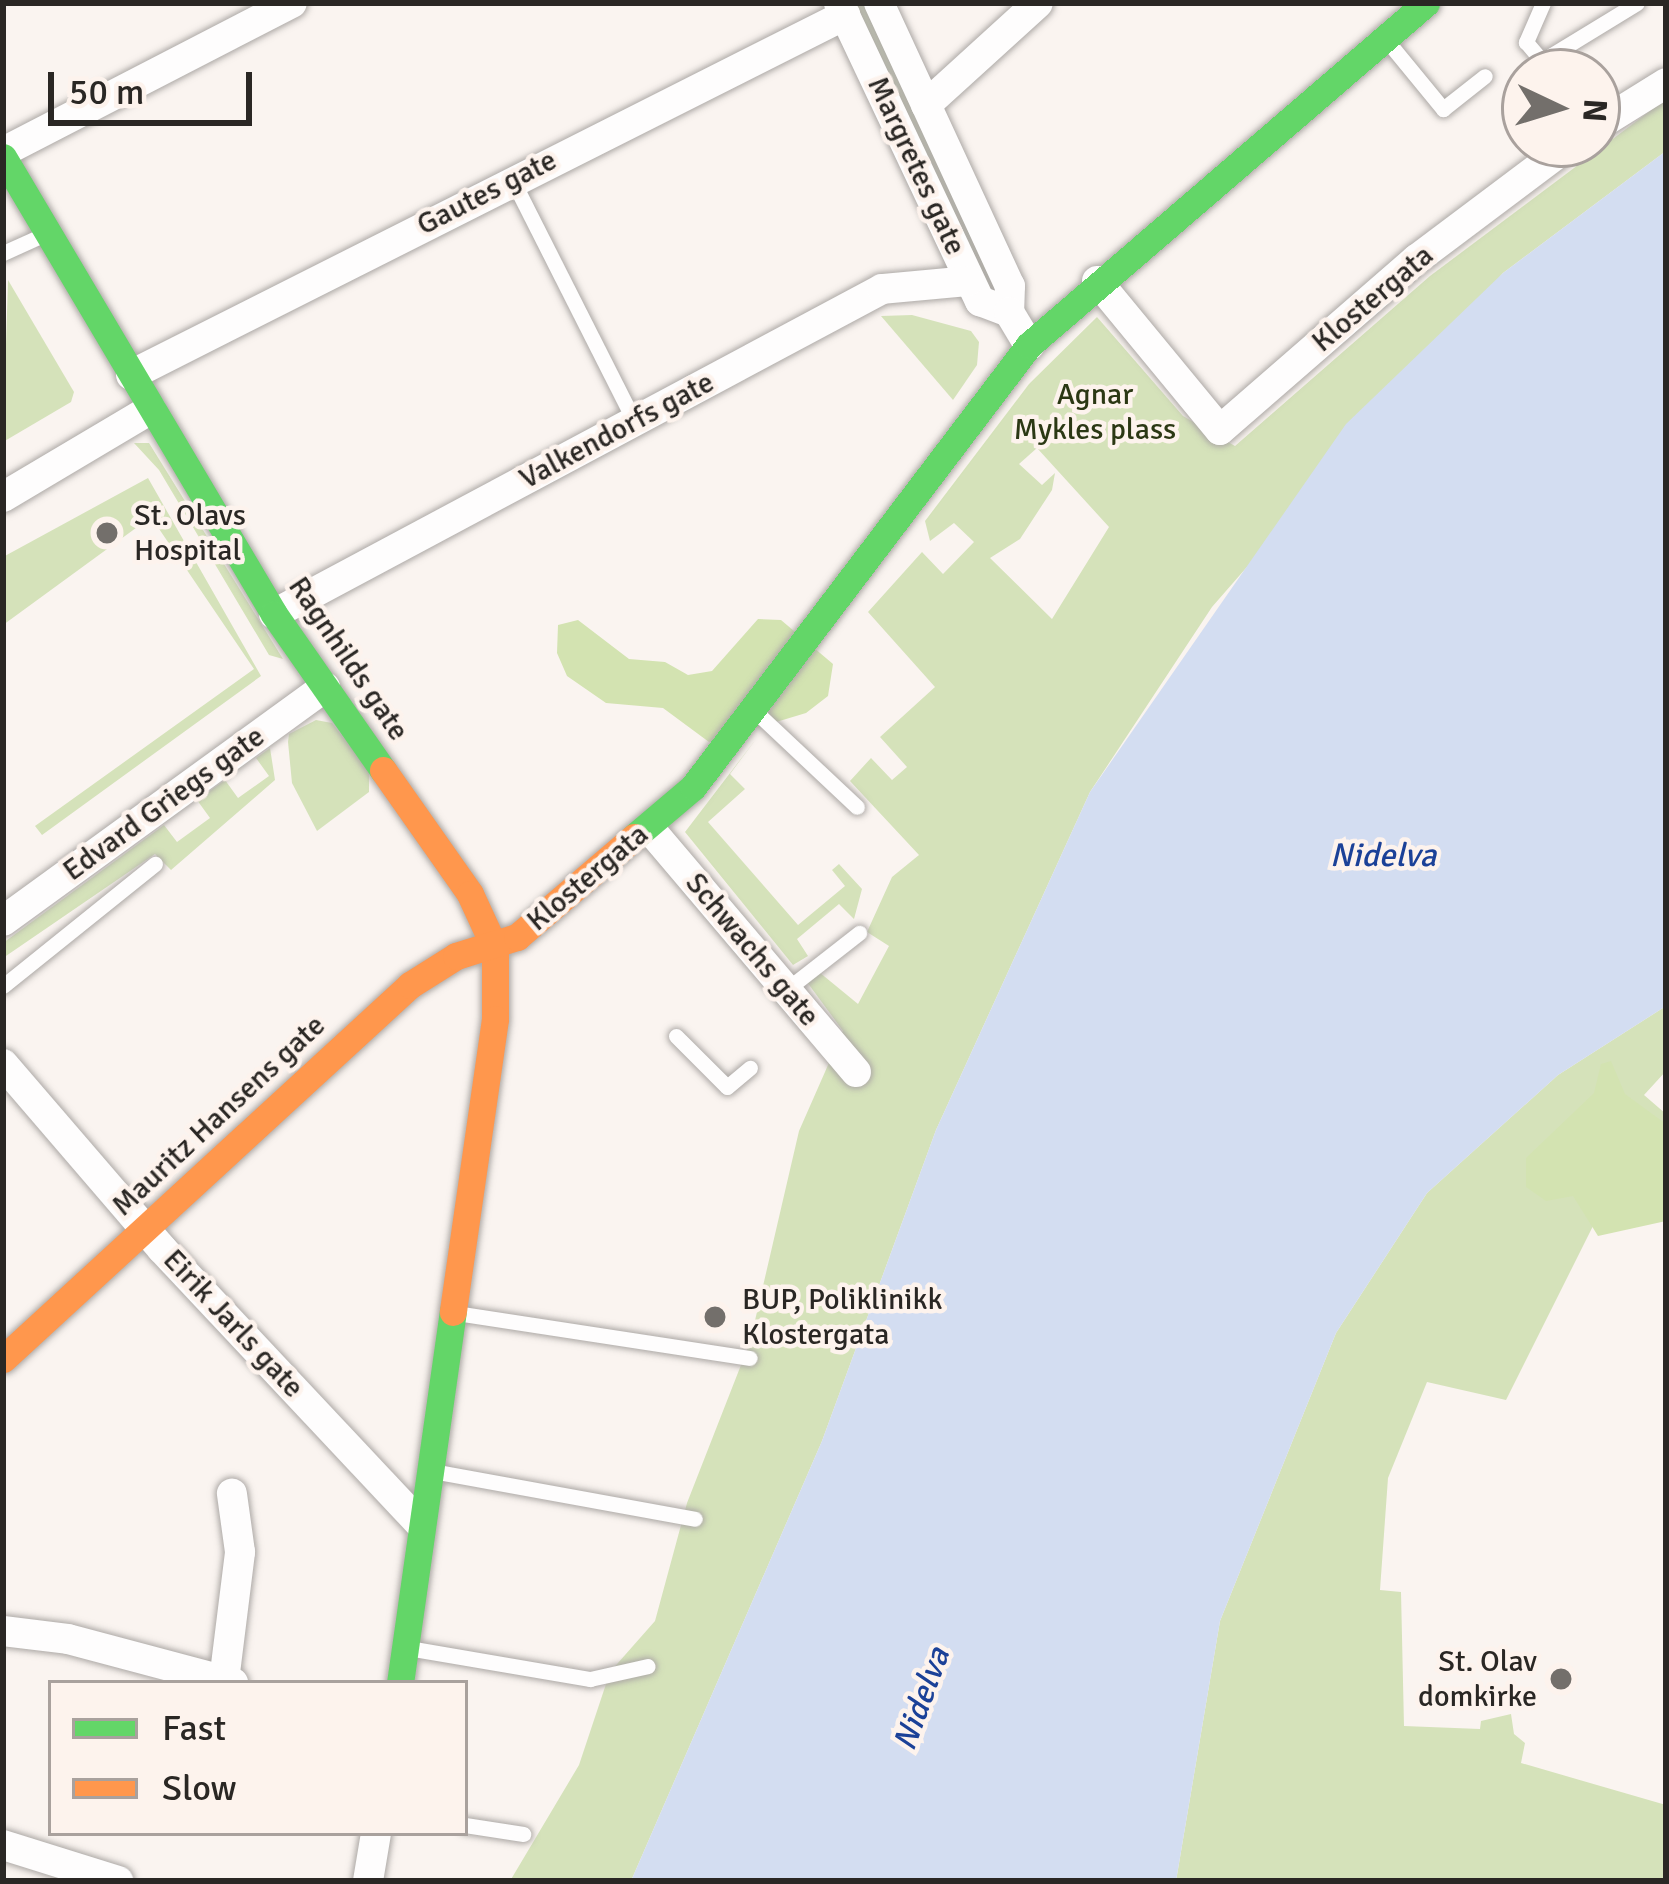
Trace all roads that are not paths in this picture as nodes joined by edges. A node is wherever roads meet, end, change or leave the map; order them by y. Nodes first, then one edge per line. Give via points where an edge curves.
1 (292, 3) edge
2 (879, 3) edge
3 (1038, 3) edge
4 (1426, 3) edge
5 (1543, 3) edge
6 (1637, 3) edge
7 (842, 9) edge
8 (1388, 42) junction
9 (1484, 76) dead end
10 (1666, 82) edge
11 (926, 105) junction
12 (1621, 111) edge
13 (3, 155) edge
14 (1538, 168) edge
15 (512, 179) junction
16 (47, 232) junction
17 (3, 253) edge
18 (969, 280) junction
19 (1097, 281) junction
20 (1009, 312) junction
21 (1029, 345) junction
22 (131, 375) junction
23 (152, 409) junction
24 (634, 422) junction
25 (3, 497) edge
26 (274, 614) junction
27 (325, 687) junction
28 (749, 707) junction
29 (857, 807) dead end
30 (649, 828) junction
31 (155, 864) dead end
32 (3, 921) edge
33 (860, 933) dead end
34 (495, 947) junction
35 (3, 986) edge
36 (786, 990) junction
37 (676, 1036) dead end
38 (3, 1064) edge
39 (750, 1068) dead end
40 (856, 1072) dead end
41 (145, 1229) junction
42 (452, 1312) junction
43 (750, 1358) dead end
44 (3, 1359) edge
45 (430, 1470) junction
46 (232, 1494) dead end
47 (694, 1519) dead end
48 (421, 1525) junction
49 (3, 1631) edge
50 (405, 1647) junction
51 (648, 1666) dead end
52 (217, 1680) edge
53 (224, 1680) edge
54 (400, 1680) edge
55 (468, 1825) edge
56 (523, 1834) dead end
57 (376, 1836) edge
58 (3, 1845) edge
59 (118, 1881) edge
60 (368, 1881) edge

1 - 13 street
2 - 11 street, Margretes gate
3 - 11 street
4 - 8 street, Klostergata
5 - 6 lane via 1526,42 1542,61
7 - 15 street, Gautes gate
7 - 18 street, Margretes gate
8 - 9 lane via 1443,109
8 - 19 street, Klostergata
10 - 12 street
11 - 20 street, Margretes gate via 1010,286
13 - 16 street, Ragnhilds gate
14 - 19 street, Klostergata via 1417,259 1220,430
15 - 22 street, Gautes gate
15 - 24 lane
16 - 17 lane
16 - 22 street, Ragnhilds gate
18 - 20 street, Margretes gate via 980,301
18 - 24 street, Valkendorfs gate via 882,289
19 - 21 street, Klostergata
20 - 21 street, Margretes gate
21 - 28 street, Klostergata
22 - 23 street, Ragnhilds gate
23 - 25 street
23 - 26 street, Ragnhilds gate
24 - 26 street, Valkendorfs gate
26 - 27 street, Ragnhilds gate
27 - 32 street, Edvard Griegs gate
27 - 34 street, Ragnhilds gate via 470,893
28 - 29 lane via 807,752
28 - 30 street, Klostergata via 693,787
30 - 34 street, Klostergata
30 - 36 street, Schwachs gate
31 - 35 lane
33 - 36 lane
34 - 41 street, Mauritz Hansens gate via 456,956 410,985
34 - 42 street, Klostergata via 495,1019
36 - 40 street, Schwachs gate via 801,1027
37 - 39 lane via 727,1087
38 - 41 street, Eirik Jarls gate
41 - 44 street, Mauritz Hansens gate
41 - 48 street, Eirik Jarls gate
42 - 43 lane
42 - 45 street, Klostergata
45 - 47 lane
45 - 48 street, Klostergata
46 - 53 street via 240,1552
48 - 50 street, Klostergata
49 - 52 street via 68,1639
50 - 51 lane via 590,1679
50 - 54 street, Klostergata
55 - 56 lane
57 - 60 street
58 - 59 street

